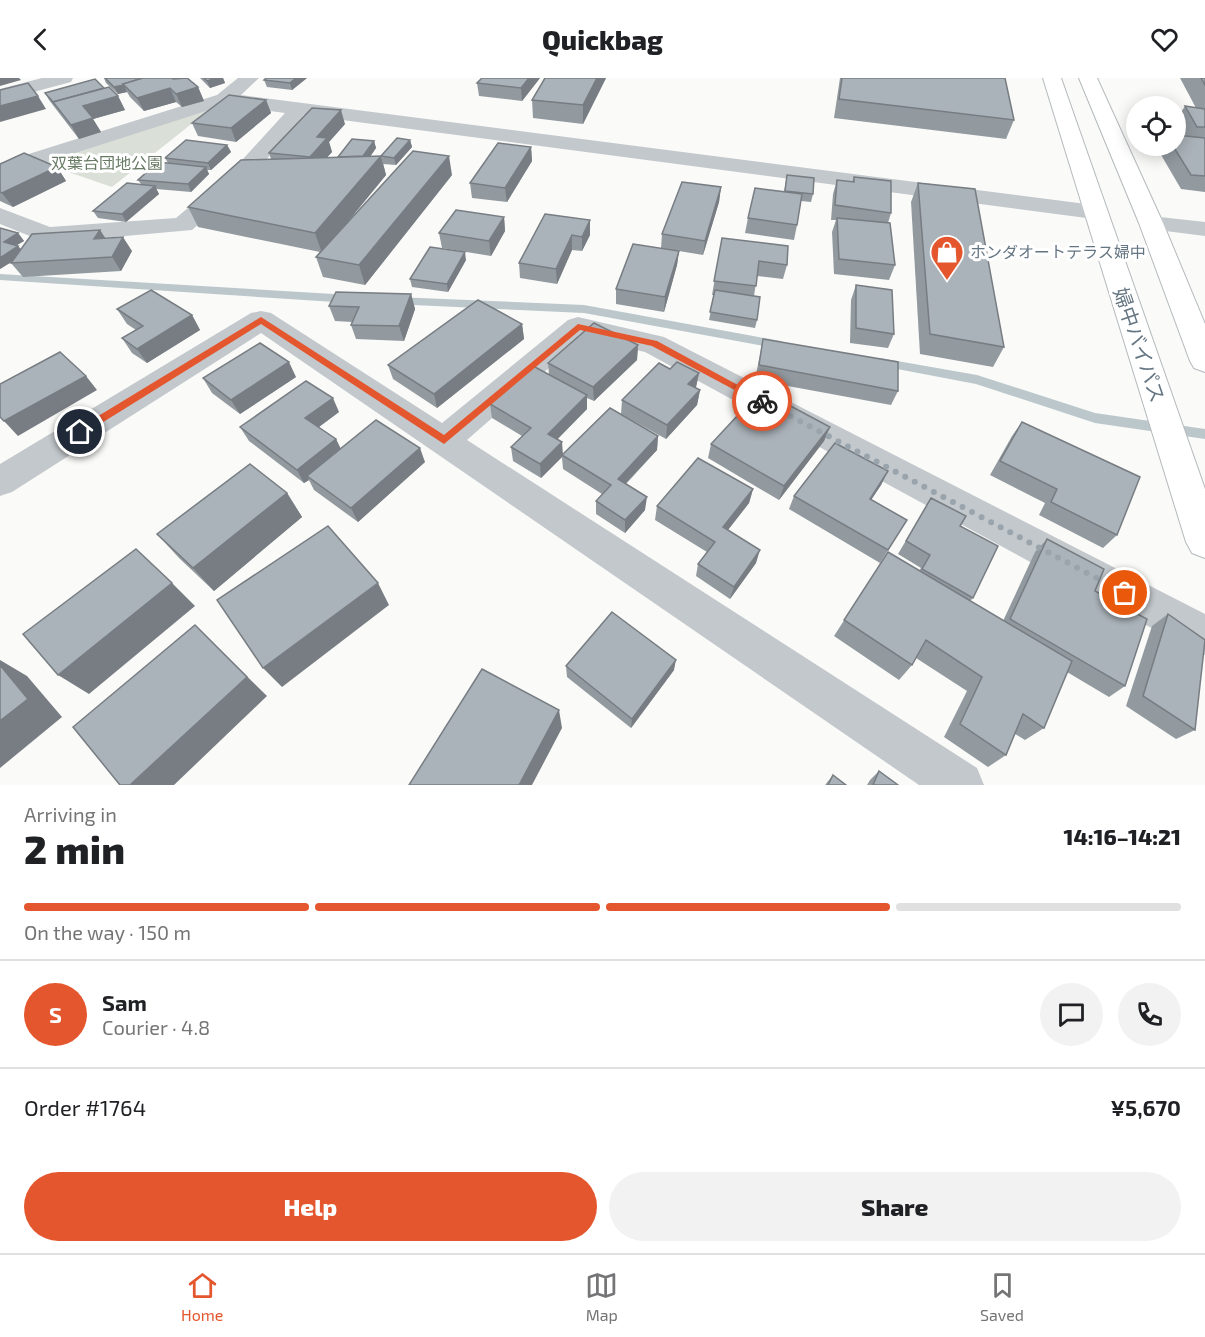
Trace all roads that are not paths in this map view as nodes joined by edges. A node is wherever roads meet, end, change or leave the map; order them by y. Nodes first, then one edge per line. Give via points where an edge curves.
1 (64, 78) edge
2 (250, 78) edge
3 (1052, 78) edge
4 (1088, 78) edge
5 (0, 95) edge
6 (224, 99) junction
7 (299, 109) junction
8 (0, 170) edge
9 (1094, 212) junction
10 (0, 215) edge
11 (1151, 222) junction
12 (1205, 229) edge
13 (1205, 361) edge
14 (444, 440) junction
15 (0, 482) edge
16 (1205, 542) edge
17 (1205, 635) edge
18 (960, 785) edge

1 - 5 street
2 - 6 street
3 - 9 highway, 婦中バイパス
4 - 11 highway
6 - 7 street
6 - 8 street
7 - 9 street
7 - 10 street via 241,175 183,225 46,235
9 - 16 highway, 婦中バイパス
11 - 12 street
11 - 13 highway
14 - 15 street via 261,320
14 - 17 street via 578,327 654,344
14 - 18 street

